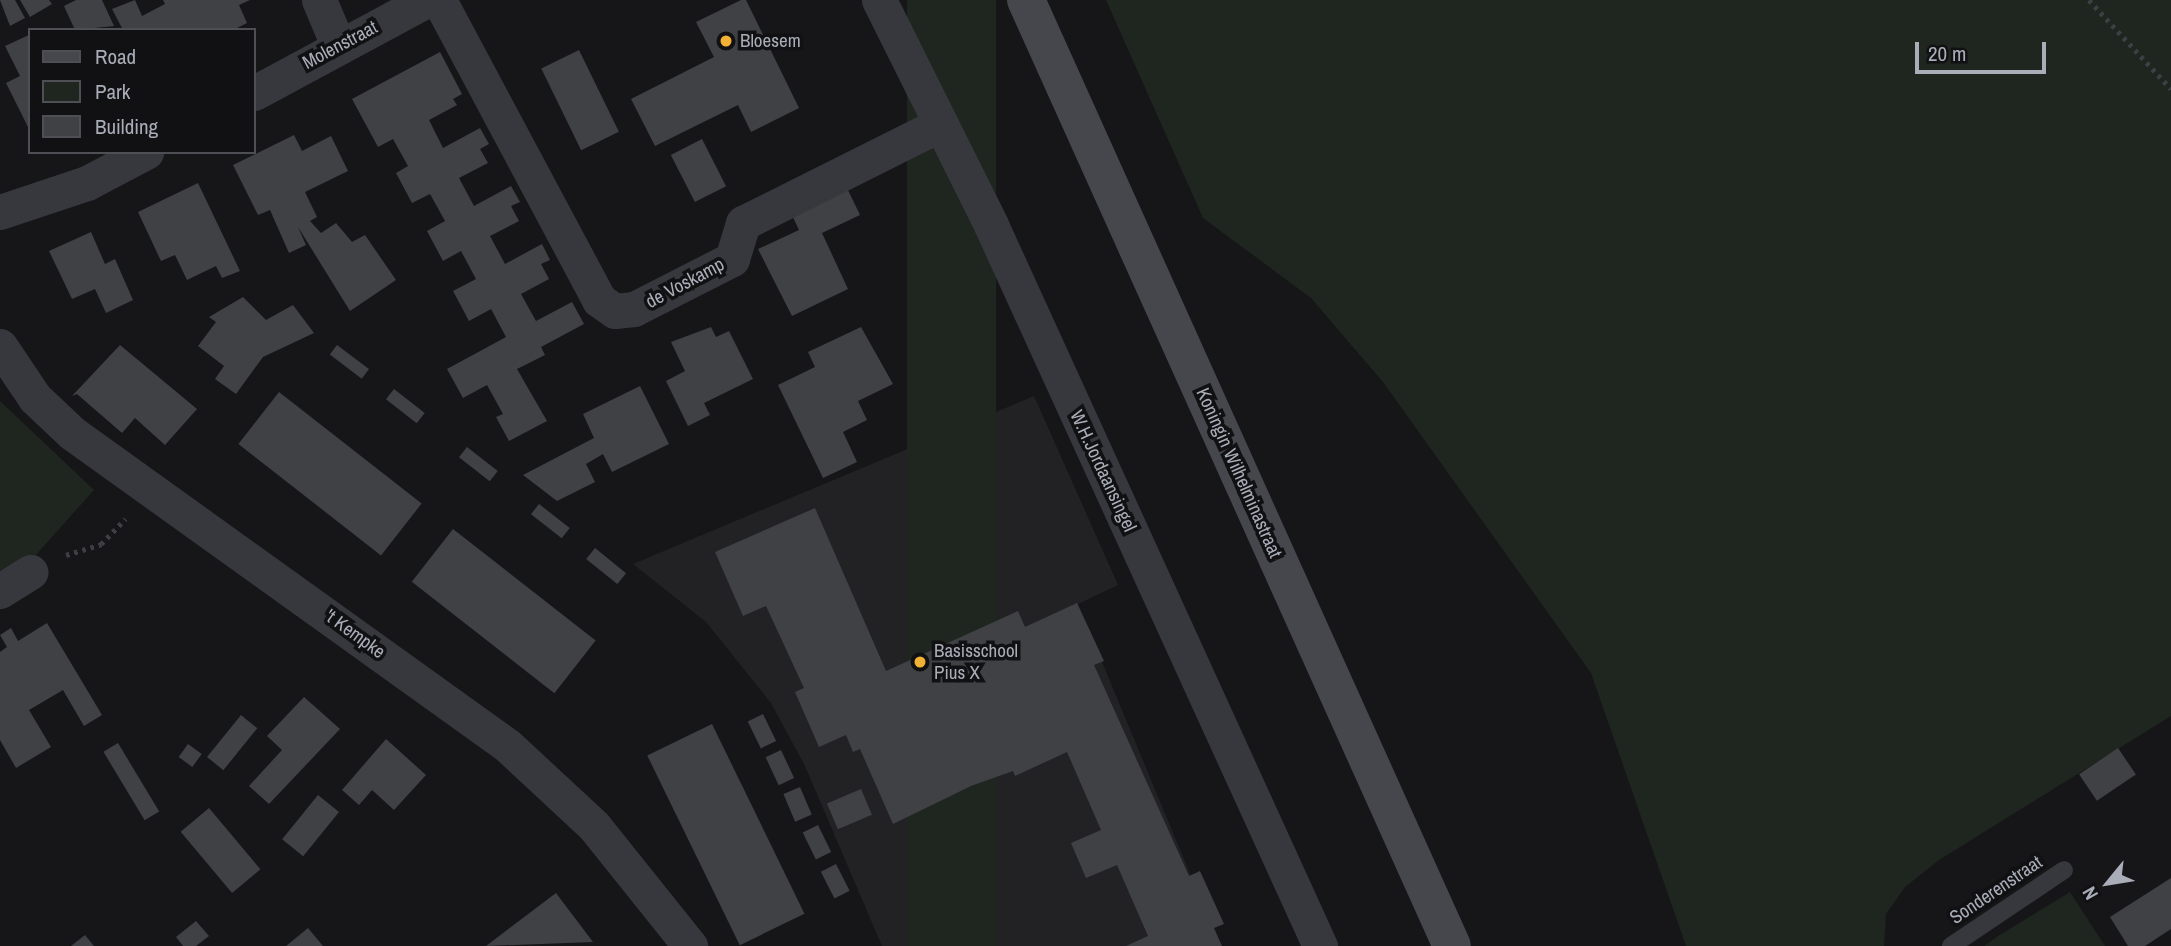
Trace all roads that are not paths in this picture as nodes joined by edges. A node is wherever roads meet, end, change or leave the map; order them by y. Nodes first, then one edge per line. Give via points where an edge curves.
1 (318, 0) edge
2 (427, 0) edge
3 (439, 0) edge
4 (878, 0) edge
5 (1026, 0) edge
6 (338, 45) junction
7 (256, 92) edge
8 (941, 124) junction
9 (142, 154) edge
10 (0, 212) edge
11 (0, 346) edge
12 (30, 572) road end
13 (0, 591) edge
14 (2064, 870) dead end
15 (690, 946) edge
16 (1320, 946) edge
17 (1452, 946) edge
18 (1951, 946) edge

1 - 6 street
2 - 6 street, Molenstraat
3 - 8 street, de Voskamp via 599,300 615,312 635,309 732,259 743,223
4 - 8 street, W.H.Jordaansingel
5 - 17 main road, Koningin Wilhelminastraat
6 - 7 street, Molenstraat
8 - 16 street, W.H.Jordaansingel
9 - 10 street via 87,183
11 - 15 street, 't Kempke via 35,398 72,433 155,488 508,746 594,826
12 - 13 street
14 - 18 lane, Sonderenstraat

